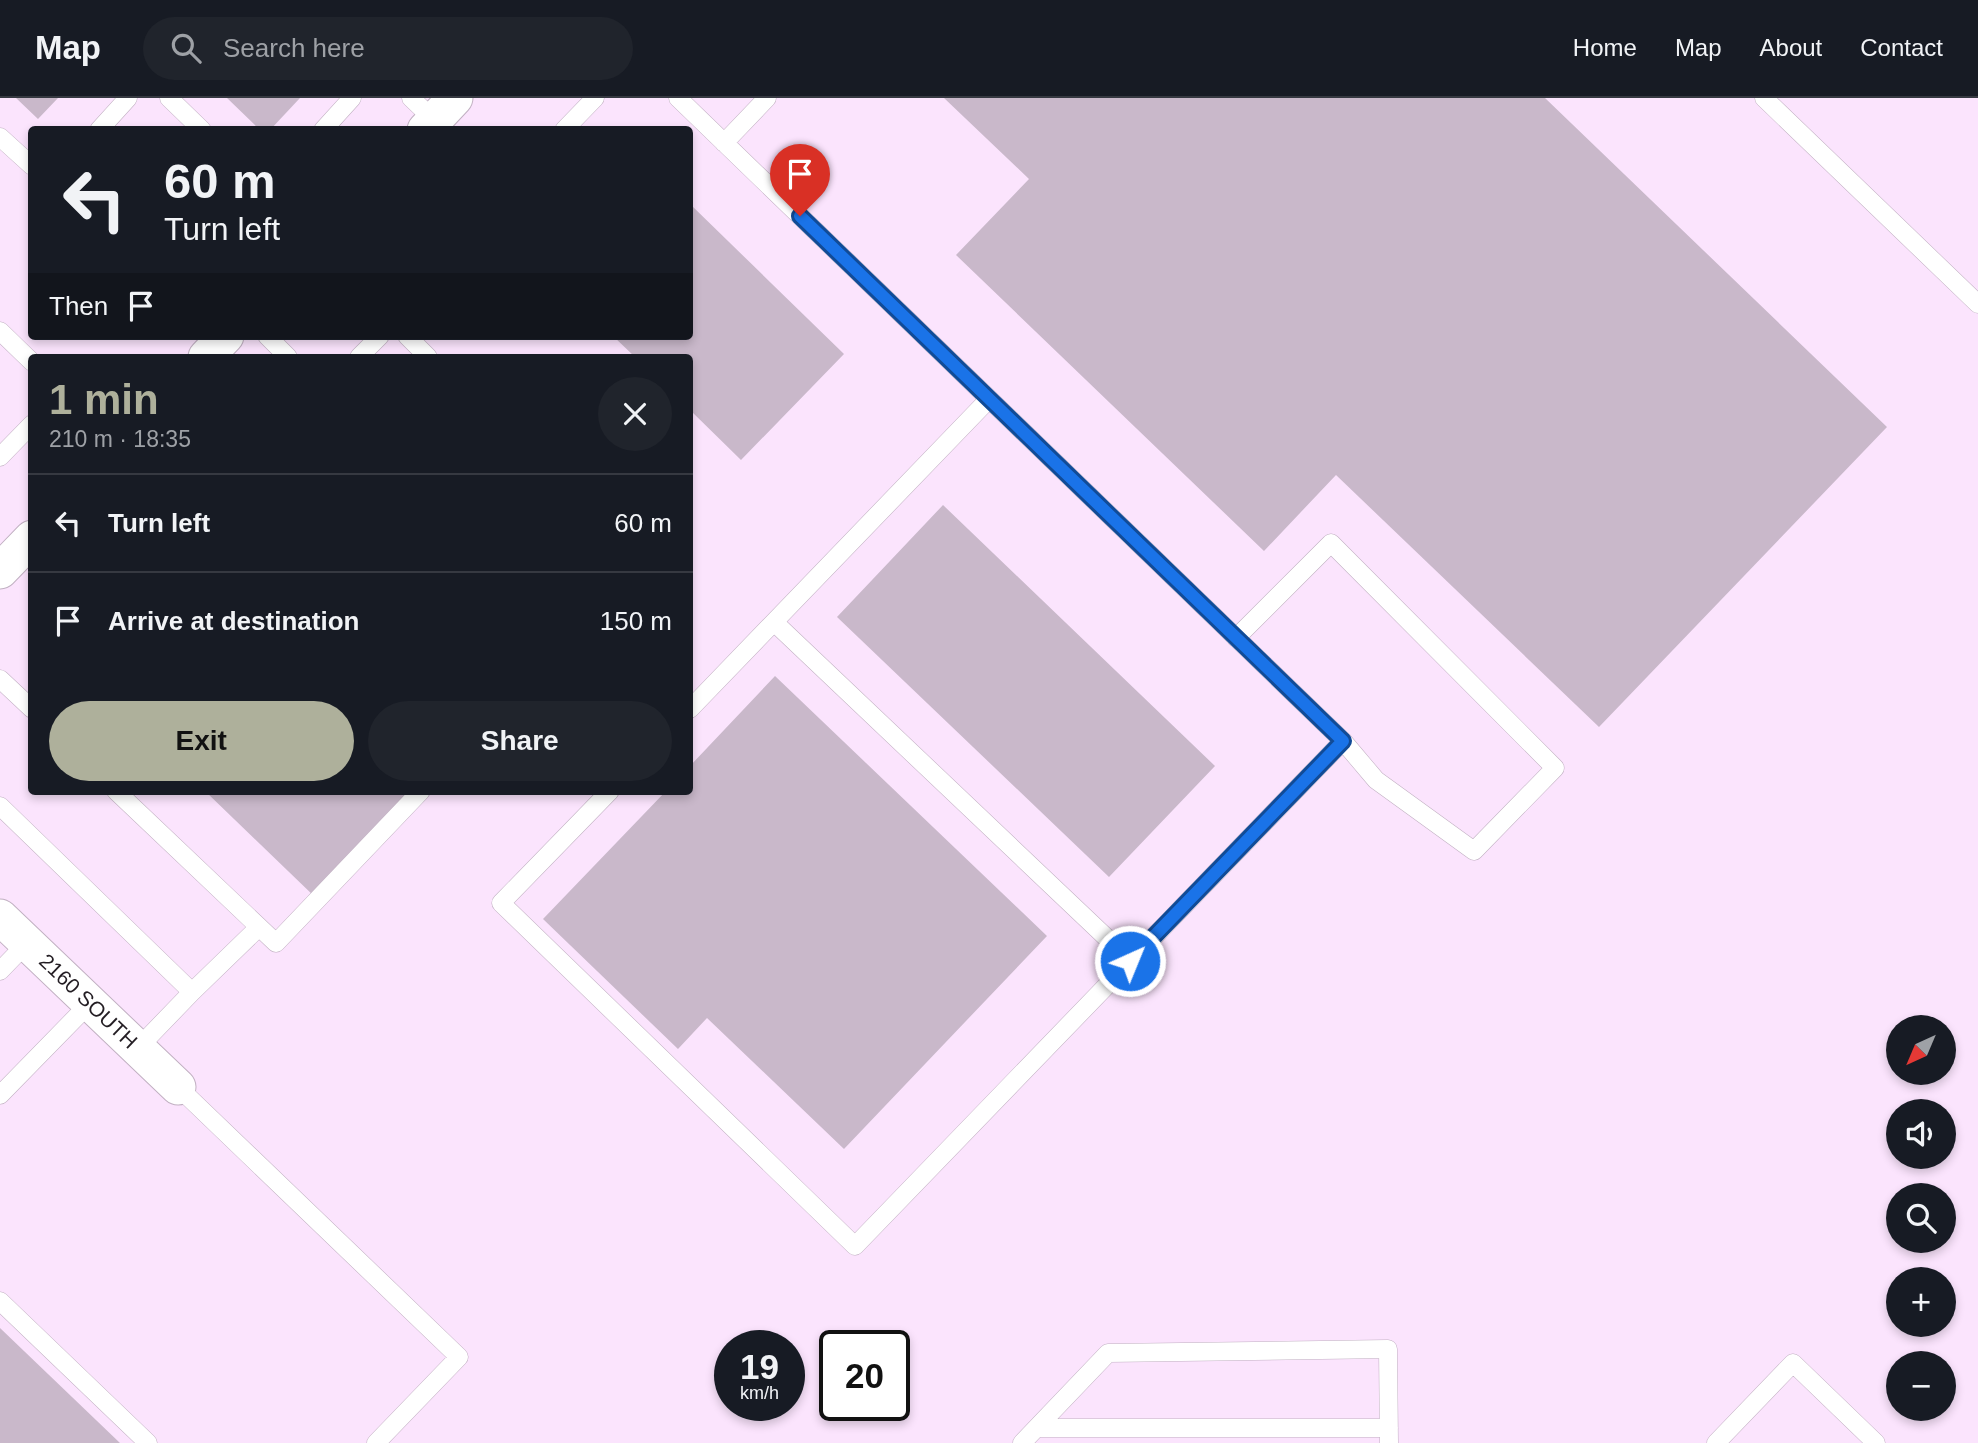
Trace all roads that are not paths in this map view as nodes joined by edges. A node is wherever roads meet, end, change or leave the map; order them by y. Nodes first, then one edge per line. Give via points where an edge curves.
1 (128, 98) edge
2 (169, 98) edge
3 (352, 98) edge
4 (595, 98) edge
5 (678, 98) edge
6 (767, 98) edge
7 (1764, 98) edge
8 (103, 126) edge
9 (198, 126) edge
10 (327, 126) edge
11 (568, 126) edge
12 (0, 137) edge
13 (724, 143) junction
14 (28, 162) edge
15 (1978, 304) edge
16 (0, 331) edge
17 (271, 340) edge
18 (376, 340) edge
19 (411, 340) edge
20 (285, 354) edge
21 (362, 354) edge
22 (425, 354) edge
23 (28, 358) edge
24 (989, 399) junction
25 (28, 428) edge
26 (0, 457) edge
27 (28, 542) edge
28 (0, 571) edge
29 (774, 622) junction
30 (1237, 638) junction
31 (4, 690) edge
32 (28, 706) edge
33 (693, 706) edge
34 (1343, 741) junction
35 (120, 795) edge
36 (417, 795) edge
37 (606, 795) edge
38 (0, 806) edge
39 (0, 917) edge
40 (258, 928) junction
41 (27, 943) junction
42 (1130, 961) junction
43 (0, 971) edge
44 (192, 992) junction
45 (90, 1003) junction
46 (137, 1049) junction
47 (178, 1087) joint
48 (0, 1095) edge
49 (0, 1301) edge
50 (1037, 1427) junction
51 (1389, 1436) edge
52 (148, 1443) edge
53 (376, 1443) edge
54 (1022, 1443) edge
55 (1716, 1443) edge
56 (1876, 1443) edge

1 - 8 lane
2 - 9 lane
3 - 10 lane
4 - 11 lane
5 - 13 lane
6 - 13 lane
7 - 15 lane
12 - 14 lane
13 - 24 lane
16 - 23 lane
17 - 20 lane
18 - 21 lane
19 - 22 lane
24 - 29 lane
24 - 30 lane
25 - 26 lane
27 - 28 street
29 - 33 lane
29 - 42 lane
30 - 34 lane
30 - 34 lane via 1331,543 1555,768 1474,851 1376,780
31 - 32 lane
34 - 42 lane
35 - 40 lane
36 - 40 lane via 276,943
37 - 42 lane via 501,904 855,1246
38 - 44 lane
39 - 41 street, 2160 SOUTH
40 - 44 lane
41 - 43 lane
41 - 45 street, 2160 SOUTH
44 - 46 lane
45 - 46 street, 2160 SOUTH
45 - 48 lane
46 - 47 street, 2160 SOUTH
47 - 53 lane via 459,1357
49 - 52 lane
50 - 51 lane
50 - 51 lane via 1108,1353 1388,1349
50 - 54 lane
55 - 56 lane via 1793,1363

